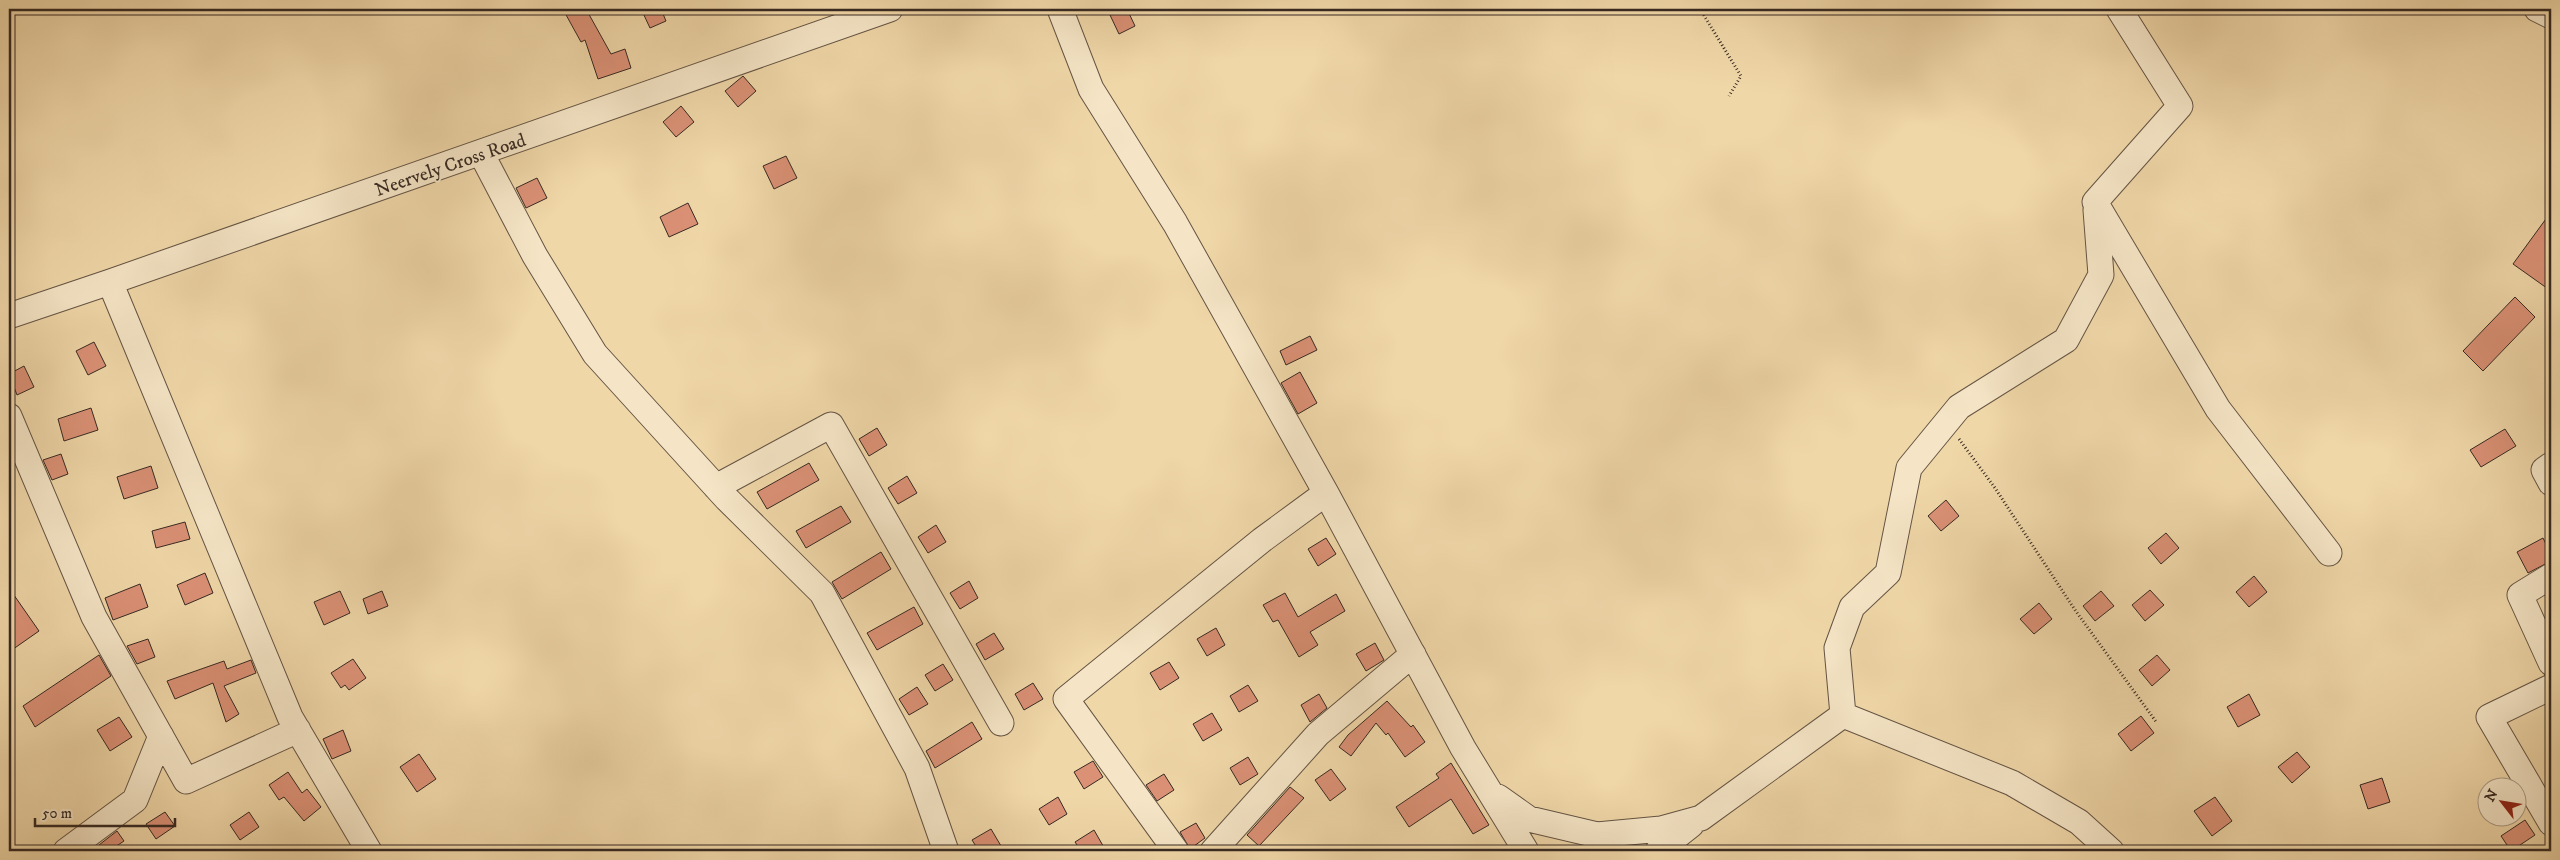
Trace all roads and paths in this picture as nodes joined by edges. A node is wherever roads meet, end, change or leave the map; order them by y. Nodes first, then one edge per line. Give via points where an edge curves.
1 (890, 9) edge
2 (1060, 9) edge
3 (1700, 9) edge
4 (2119, 9) edge
5 (2538, 9) edge
6 (2551, 16) edge
7 (1729, 96) dead end
8 (481, 153) junction
9 (2095, 202) junction
10 (110, 282) junction
11 (9, 316) edge
12 (9, 416) edge
13 (1946, 422) junction
14 (2551, 465) edge
15 (2551, 483) edge
16 (716, 487) junction
17 (1326, 493) junction
18 (2329, 553) dead end
19 (2551, 576) edge
20 (1412, 654) junction
21 (2551, 663) edge
22 (2551, 687) edge
23 (1843, 715) junction
24 (1001, 723) dead end
25 (2157, 723) dead end
26 (298, 730) junction
27 (161, 736) junction
28 (1490, 792) junction
29 (1702, 818) junction
30 (2551, 822) edge
31 (66, 851) edge
32 (369, 851) edge
33 (946, 851) edge
34 (1176, 851) edge
35 (1213, 851) edge
36 (1526, 851) edge
37 (1658, 851) edge
38 (2111, 851) edge

1 - 8 street, Neervely Cross Road
2 - 17 street via 1091,89 1174,224
3 - 7 path via 1741,76
4 - 9 street via 2180,106
5 - 6 street
8 - 10 street, Neervely Cross Road
8 - 16 street via 535,256 595,354
9 - 13 street via 2101,275 2066,340 1959,407
9 - 18 street via 2218,409
10 - 11 street, Neervely Cross Road
10 - 26 street
12 - 27 street via 94,617
13 - 23 street via 1909,468 1888,573 1852,607 1837,648
13 - 25 path
14 - 15 street via 2544,470
16 - 24 street via 832,425
16 - 33 street via 822,593 916,768
17 - 20 street
17 - 34 street via 1262,540 1066,699
19 - 21 street via 2520,595
20 - 28 street
20 - 35 street via 1318,734
22 - 30 street via 2489,716
23 - 29 street
23 - 38 street via 2012,783 2079,822
26 - 27 street via 186,781
26 - 32 street
27 - 31 street via 135,800
28 - 29 street via 1529,819 1597,836 1661,829
28 - 36 street
29 - 37 street

